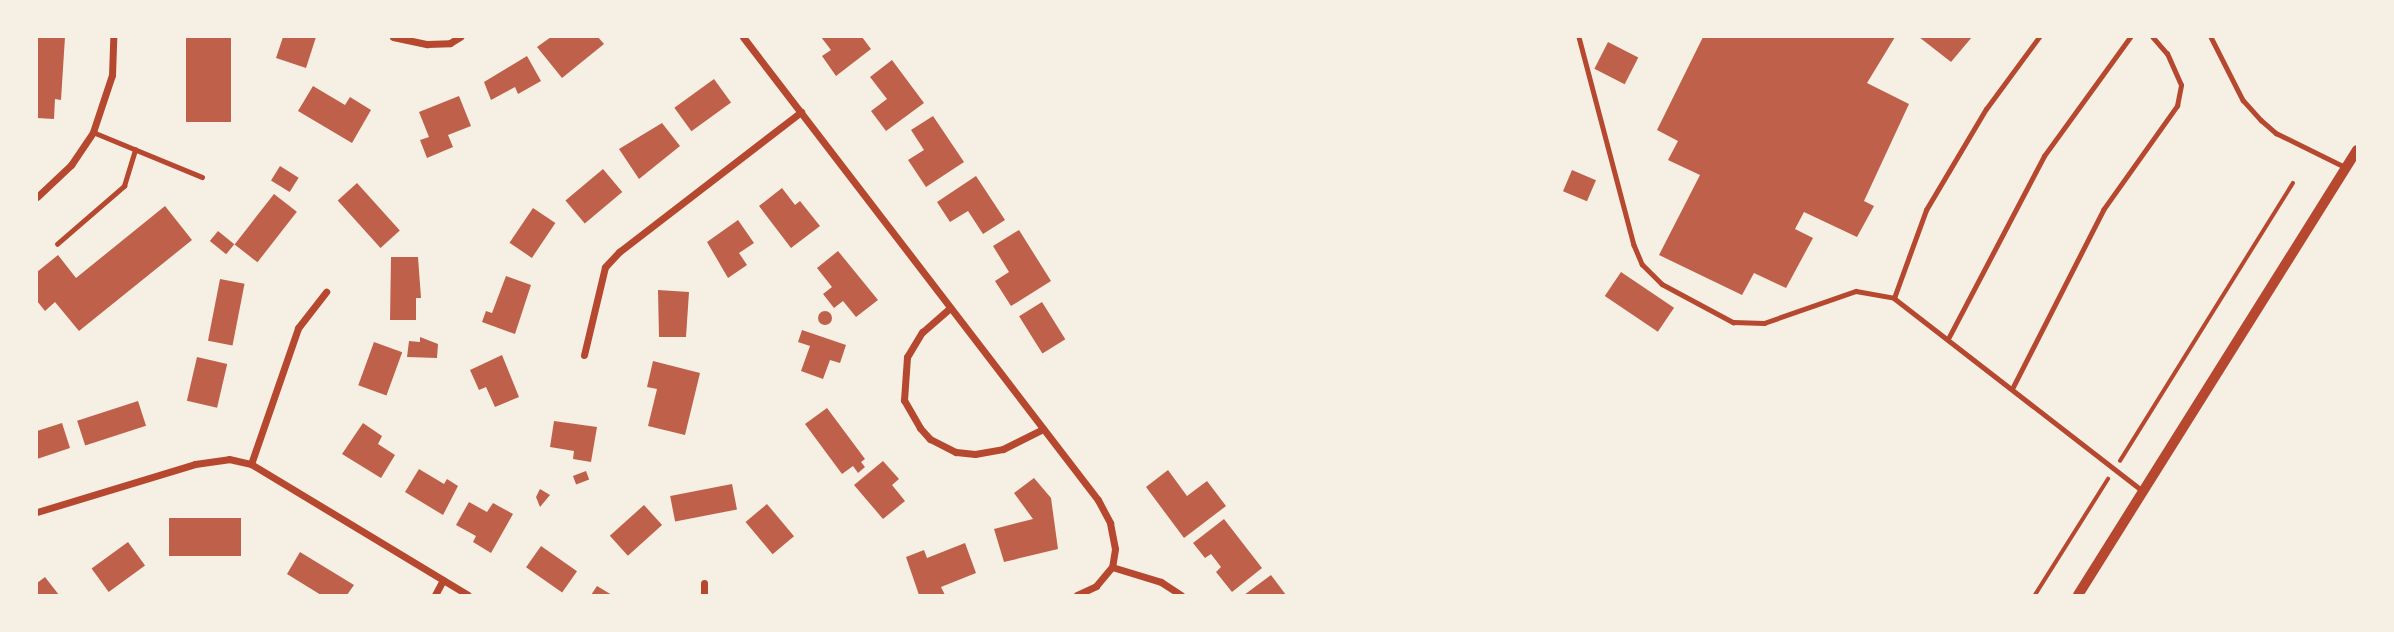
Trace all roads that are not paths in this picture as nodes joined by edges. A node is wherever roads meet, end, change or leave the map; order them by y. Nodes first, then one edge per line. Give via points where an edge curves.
1 (113, 37) edge
2 (393, 37) edge
3 (460, 37) edge
4 (743, 37) edge
5 (1579, 37) edge
6 (2039, 37) edge
7 (2130, 37) edge
8 (2152, 37) edge
9 (2211, 37) edge
10 (801, 112) junction
11 (93, 132) junction
12 (135, 150) junction
13 (2357, 150) edge
14 (2346, 168) junction
15 (202, 177) dead end
16 (37, 197) edge
17 (57, 244) dead end
18 (326, 292) dead end
19 (1894, 298) junction
20 (950, 308) junction
21 (1948, 337) junction
22 (584, 355) dead end
23 (2013, 387) junction
24 (1043, 429) junction
25 (251, 464) junction
26 (2143, 491) junction
27 (37, 512) edge
28 (1112, 567) junction
29 (443, 580) junction
30 (704, 583) dead end
31 (435, 595) edge
32 (468, 595) edge
33 (704, 595) edge
34 (1077, 595) edge
35 (1181, 595) edge
36 (2078, 595) edge

1 - 11 street via 111,75
2 - 3 street via 427,44 450,43
4 - 10 street
5 - 19 lane via 1634,245 1642,264 1662,284 1733,323 1764,323 1856,291
6 - 19 lane via 1986,109 1926,210
7 - 21 lane via 2044,156
8 - 23 lane via 2181,85 2177,106 2103,210
9 - 14 lane via 2243,100 2261,120 2276,133
10 - 20 street
10 - 22 street via 605,267
11 - 12 lane
11 - 16 street via 71,165
12 - 15 lane
12 - 17 lane via 124,186
13 - 14 street
14 - 26 street
18 - 25 street via 298,328
19 - 21 lane
20 - 24 street
20 - 24 street via 922,332 906,357 904,400 920,428 930,439 956,452 975,454 1003,449
21 - 23 lane
23 - 26 lane
24 - 28 street via 1098,500 1110,523 1115,549
25 - 27 street via 229,459 195,464
25 - 29 street
26 - 36 street
28 - 34 street via 1096,586
28 - 35 street via 1161,582
29 - 31 street
29 - 32 street
30 - 33 street

